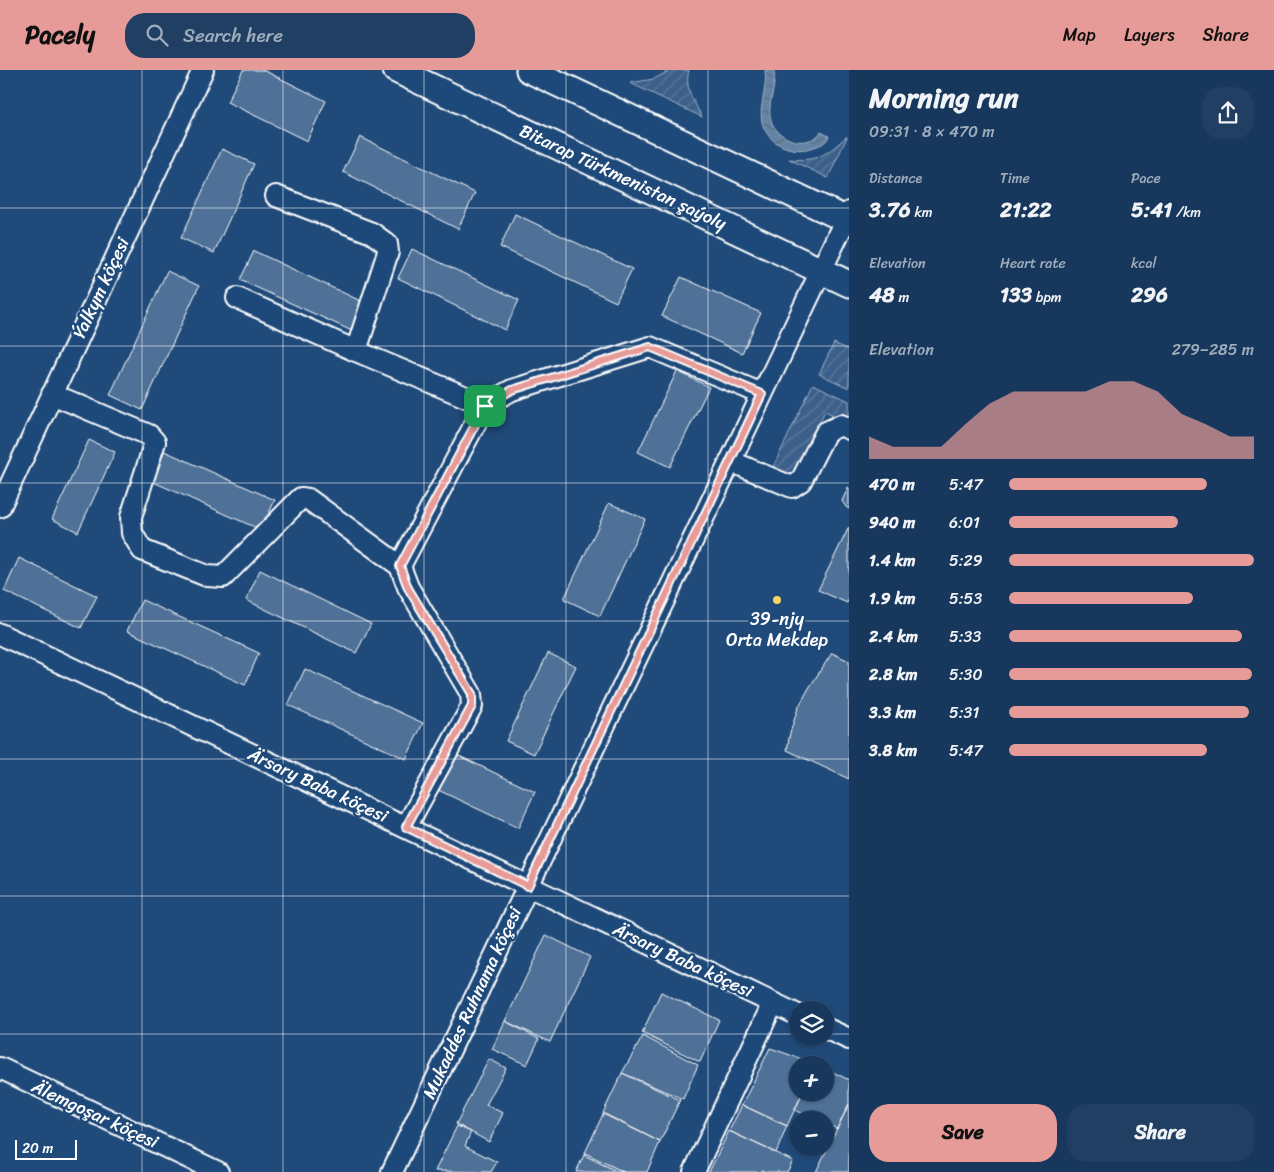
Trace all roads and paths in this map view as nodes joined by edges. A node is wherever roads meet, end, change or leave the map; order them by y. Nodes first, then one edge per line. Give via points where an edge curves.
1 (203, 70) edge
2 (396, 70) edge
3 (529, 70) edge
4 (276, 196) dead end
5 (848, 217) edge
6 (821, 271) junction
7 (849, 284) edge
8 (237, 298) dead end
9 (356, 351) junction
10 (52, 394) junction
11 (762, 394) junction
12 (485, 406) junction
13 (849, 430) edge
14 (730, 461) junction
15 (0, 507) edge
16 (400, 566) junction
17 (0, 634) edge
18 (406, 827) junction
19 (528, 886) junction
20 (773, 1003) junction
21 (789, 1011) edge
22 (834, 1032) edge
23 (849, 1039) edge
24 (0, 1068) edge
25 (218, 1172) edge
26 (392, 1172) edge
27 (694, 1172) edge

1 - 10 street, Ýalkym köçesi
2 - 6 main road, Bitarap Türkmenistan şaýoly
3 - 5 main road
4 - 9 street via 372,233 387,244 388,252
5 - 6 street, Mukaddes Ruhnama köçesi
6 - 7 main road, Bitarap Türkmenistan şaýoly
6 - 11 street, Mukaddes Ruhnama köçesi
8 - 9 street
9 - 12 street
10 - 15 street, Ýalkym köçesi
10 - 16 street via 149,435 155,442 131,517 132,533 142,550 207,576 223,577 301,498 308,499
11 - 12 street via 650,347 512,390
11 - 14 street, Mukaddes Ruhnama köçesi
12 - 16 street
13 - 14 street via 841,425 826,432 801,481 792,487
14 - 19 street, Mukaddes Ruhnama köçesi
16 - 18 street via 408,588 472,694 472,706
17 - 18 street, Ärsary Baba köçesi
18 - 19 street, Ärsary Baba köçesi
19 - 20 street, Ärsary Baba köçesi
19 - 26 street, Mukaddes Ruhnama köçesi
20 - 21 street, Ärsary Baba köçesi
20 - 27 street
22 - 23 street
24 - 25 street, Älemgoşar köçesi

